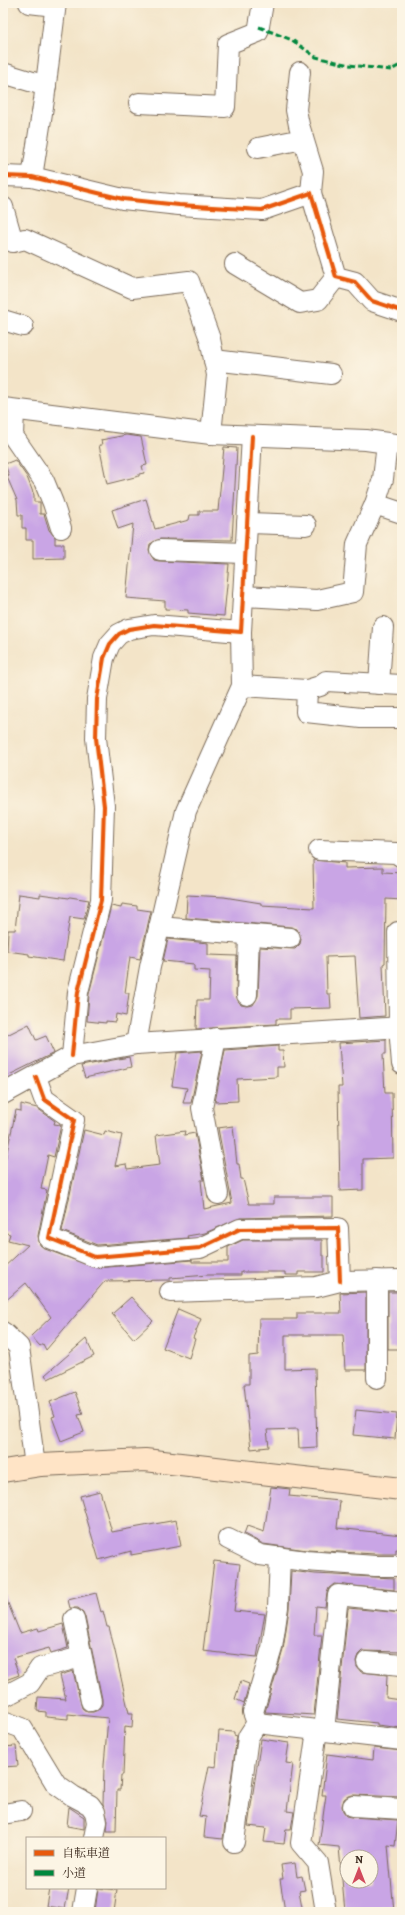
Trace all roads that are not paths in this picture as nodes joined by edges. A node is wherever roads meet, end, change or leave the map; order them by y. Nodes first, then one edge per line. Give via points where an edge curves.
1 (29, 3) edge
2 (263, 3) edge
3 (56, 5) edge
4 (300, 72) dead end
5 (3, 74) edge
6 (46, 86) junction
7 (139, 103) dead end
8 (303, 139) junction
9 (258, 148) dead end
10 (3, 176) edge
11 (32, 177) junction
12 (311, 192) junction
13 (3, 208) edge
14 (8, 243) edge
15 (235, 264) dead end
16 (336, 277) junction
17 (402, 311) edge
18 (3, 320) edge
19 (23, 326) dead end
20 (214, 360) junction
21 (331, 374) dead end
22 (9, 409) edge
23 (211, 434) junction
24 (252, 436) junction
25 (394, 444) edge
26 (375, 504) junction
27 (402, 513) edge
28 (247, 523) junction
29 (306, 525) dead end
30 (61, 528) dead end
31 (160, 550) dead end
32 (245, 553) junction
33 (243, 596) junction
34 (383, 627) dead end
35 (241, 632) junction
36 (379, 684) junction
37 (402, 685) edge
38 (242, 686) junction
39 (307, 690) junction
40 (402, 718) edge
41 (319, 850) dead end
42 (402, 857) edge
43 (159, 927) junction
44 (398, 932) dead end
45 (250, 935) junction
46 (290, 938) dead end
47 (247, 995) dead end
48 (400, 1027) edge
49 (216, 1038) junction
50 (136, 1044) junction
51 (72, 1056) junction
52 (402, 1064) edge
53 (36, 1077) junction
54 (3, 1094) edge
55 (218, 1194) dead end
56 (377, 1280) junction
57 (402, 1280) edge
58 (340, 1281) junction
59 (170, 1292) dead end
60 (3, 1332) edge
61 (378, 1378) dead end
62 (35, 1466) junction
63 (3, 1471) edge
64 (402, 1489) edge
65 (228, 1539) dead end
66 (280, 1557) junction
67 (402, 1566) edge
68 (402, 1602) edge
69 (74, 1619) dead end
70 (81, 1657) junction
71 (367, 1662) dead end
72 (402, 1665) edge
73 (3, 1697) edge
74 (91, 1701) dead end
75 (3, 1721) edge
76 (257, 1723) junction
77 (321, 1730) junction
78 (402, 1740) edge
79 (353, 1806) dead end
80 (402, 1809) edge
81 (94, 1837) edge
82 (234, 1842) dead end
83 (87, 1889) edge
84 (83, 1912) edge
85 (326, 1912) edge

1 - 3 street
2 - 7 street via 258,32 228,44 225,107
3 - 6 street
4 - 8 street via 296,110
5 - 6 street
6 - 11 street
8 - 9 street
8 - 12 street via 313,171
10 - 11 street
11 - 12 street via 123,199 262,210
12 - 16 street
13 - 14 street
14 - 20 street via 25,239 132,288 189,280 210,339
15 - 16 street via 300,303 318,300
16 - 17 street via 355,282 372,301
18 - 19 street
20 - 21 street
20 - 23 street via 217,375
22 - 23 street
22 - 30 street via 13,436 44,481
23 - 24 street
24 - 25 street via 366,440
24 - 28 street
25 - 26 street
26 - 27 street
26 - 33 street via 357,544 353,592 318,600
28 - 29 street
28 - 32 street
31 - 32 street
32 - 33 street
33 - 35 street
34 - 36 street
35 - 38 street
35 - 51 street via 154,625 129,629 119,634 110,644 104,658 97,699 96,738 104,806 101,900 78,992
36 - 37 street
36 - 39 street via 326,681
38 - 39 street
38 - 43 street via 186,811
39 - 40 street via 306,712 361,718
41 - 42 street via 396,853
43 - 45 street
43 - 50 street
44 - 48 street
45 - 46 street
45 - 47 street
48 - 49 street
48 - 52 street
49 - 50 street
49 - 55 street via 202,1108
50 - 51 street
51 - 53 street
53 - 54 street
53 - 58 street via 44,1099 74,1120 49,1238 95,1257 200,1248 240,1229 338,1228
56 - 57 street
56 - 58 street
56 - 61 street
58 - 59 street via 316,1287
60 - 62 street via 19,1347
62 - 63 street
62 - 64 street via 145,1460
65 - 66 street via 260,1555
66 - 67 street
66 - 76 street via 278,1607 272,1648 253,1712
68 - 77 street via 338,1595
69 - 70 street
70 - 73 street via 40,1668 30,1683
70 - 74 street
71 - 72 street
75 - 81 street via 22,1728 56,1784 90,1805 97,1822
76 - 77 street
76 - 82 street via 248,1737
77 - 78 street
77 - 85 street via 301,1843 318,1863
79 - 80 street
83 - 84 street

